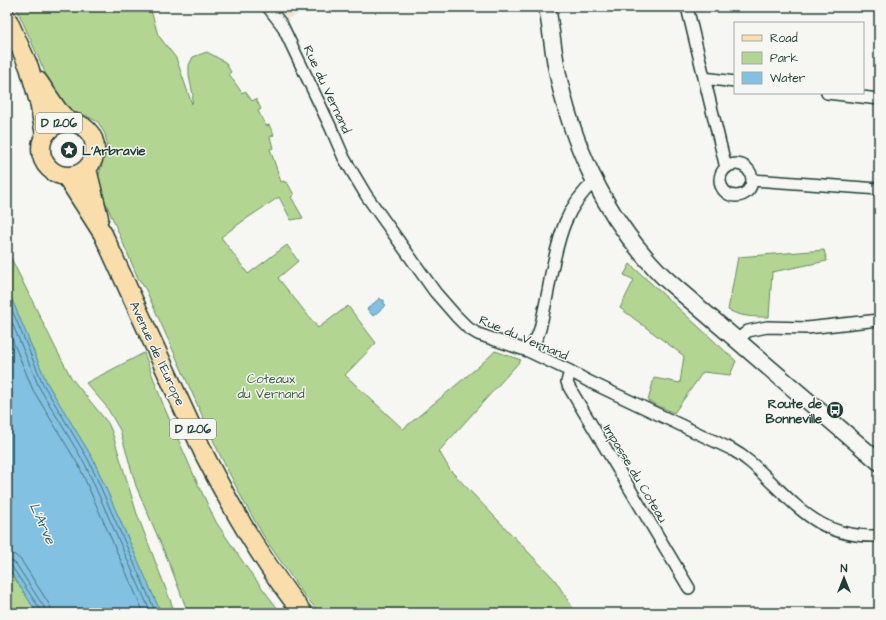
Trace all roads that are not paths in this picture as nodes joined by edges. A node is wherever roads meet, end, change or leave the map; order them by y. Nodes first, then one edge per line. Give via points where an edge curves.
1 (268, 7) edge
2 (547, 7) edge
3 (687, 7) edge
4 (7, 18) edge
5 (29, 67) junction
6 (704, 78) junction
7 (734, 82) edge
8 (836, 94) edge
9 (879, 99) edge
10 (69, 122) junction
11 (45, 135) junction
12 (726, 168) junction
13 (87, 169) junction
14 (66, 176) junction
15 (752, 180) junction
16 (595, 181) junction
17 (879, 189) edge
18 (103, 234) junction
19 (879, 320) edge
20 (737, 340) junction
21 (528, 351) junction
22 (570, 371) junction
23 (879, 462) edge
24 (879, 536) edge
25 (689, 588) dead end
26 (303, 613) edge

1 - 21 street, Rue du Vernand via 280,21 344,158 366,195 435,292 468,328
2 - 16 main road via 557,70 568,116 579,148
3 - 6 street
4 - 5 main road, D 1206
5 - 10 main road, D 1206 via 57,109
5 - 11 main road, D 1206
6 - 7 street
6 - 12 street
8 - 9 street
10 - 11 main road, D 1206 via 55,125
10 - 13 main road, D 1206 via 84,127 94,139 95,155
11 - 14 main road, D 1206 via 41,147 43,160 54,172
12 - 15 street via 734,164 744,166 750,172
12 - 15 street via 720,182 729,194 744,194 751,187
13 - 14 main road via 77,175
13 - 18 main road, Avenue de l'Europe / D 1206
14 - 18 main road, Avenue de l'Europe / D 1206
15 - 17 street
16 - 20 main road via 628,235 655,268
16 - 21 street via 578,200 562,229 540,329
18 - 26 main road, Avenue de l'Europe / D 1206 via 222,490 260,554
19 - 20 street via 807,328 768,327 748,331
20 - 23 main road
21 - 22 street, Rue du Vernand
22 - 24 street, Rue du Vernand via 737,452 819,523 852,534
22 - 25 street, Impasse du Coteau via 567,382 569,387

